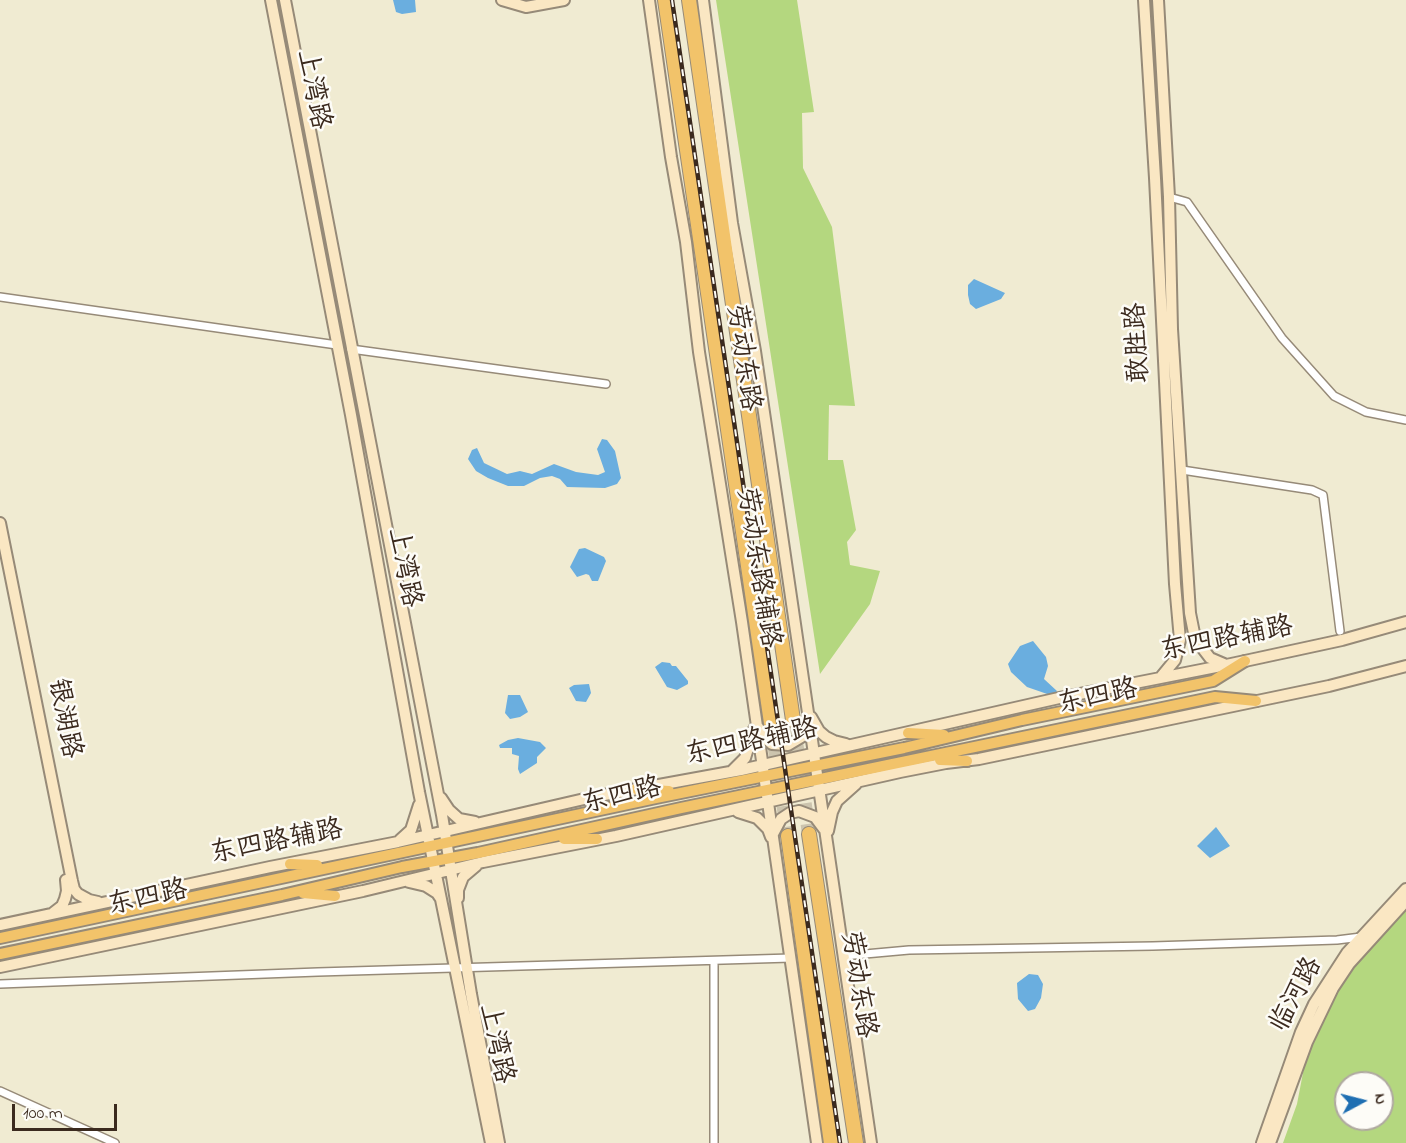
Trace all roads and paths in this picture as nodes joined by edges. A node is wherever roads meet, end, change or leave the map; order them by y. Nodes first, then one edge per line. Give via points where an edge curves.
1 (271, 0) edge
2 (285, 0) edge
3 (503, 0) edge
4 (564, 0) edge
5 (643, 0) edge
6 (665, 0) edge
7 (689, 0) edge
8 (1144, 0) edge
9 (1158, 0) edge
10 (705, 3) edge
11 (649, 5) edge
12 (1169, 197) junction
13 (0, 297) edge
14 (337, 345) junction
15 (351, 349) junction
16 (606, 384) dead end
17 (1406, 420) edge
18 (1182, 470) junction
19 (0, 523) edge
20 (0, 553) edge
21 (1406, 622) edge
22 (1340, 631) dead end
23 (1245, 661) junction
24 (1227, 665) junction
25 (1406, 666) edge
26 (1161, 677) junction
27 (1256, 701) junction
28 (806, 703) junction
29 (761, 720) junction
30 (793, 720) tunnel mouth
31 (808, 720) junction
32 (908, 733) junction
33 (956, 735) junction
34 (853, 745) junction
35 (813, 753) junction
36 (849, 759) junction
37 (922, 759) junction
38 (967, 761) junction
39 (815, 766) junction
40 (764, 770) junction
41 (730, 772) junction
42 (856, 777) junction
43 (818, 786) junction
44 (703, 788) junction
45 (636, 789) junction
46 (437, 790) junction
47 (419, 792) junction
48 (685, 792) junction
49 (767, 797) junction
50 (725, 812) junction
51 (484, 822) junction
52 (444, 831) junction
53 (825, 832) junction
54 (773, 834) junction
55 (809, 834) tunnel mouth
56 (788, 836) tunnel mouth
57 (543, 839) junction
58 (597, 839) junction
59 (429, 840) junction
60 (398, 842) junction
61 (446, 843) junction
62 (508, 846) junction
63 (775, 846) junction
64 (828, 849) junction
65 (373, 857) junction
66 (448, 858) junction
67 (434, 861) junction
68 (479, 863) junction
69 (290, 864) junction
70 (332, 866) junction
71 (450, 870) junction
72 (437, 873) junction
73 (399, 882) junction
74 (1406, 889) edge
75 (293, 892) junction
76 (335, 896) junction
77 (1406, 901) edge
78 (105, 903) junction
79 (444, 905) junction
80 (457, 910) junction
81 (49, 915) junction
82 (0, 925) edge
83 (1361, 937) junction
84 (0, 938) edge
85 (0, 954) edge
86 (843, 956) junction
87 (791, 958) junction
88 (714, 961) junction
89 (0, 967) edge
90 (456, 968) junction
91 (467, 968) junction
92 (0, 984) edge
93 (0, 1091) edge
94 (116, 1143) edge
95 (491, 1143) edge
96 (499, 1143) edge
97 (714, 1143) edge
98 (818, 1143) edge
99 (831, 1143) edge
100 (856, 1143) edge
101 (871, 1143) edge
102 (1262, 1143) edge
103 (1270, 1143) edge

1 - 14 main road, 上湾路
2 - 15 main road, 上湾路
3 - 4 main road via 526,7
5 - 11 main road
6 - 29 highway, 劳动东路
7 - 30 highway, 劳动东路
8 - 26 main road, 敢胜路 via 1180,640 1175,660
9 - 12 main road, 敢胜路
10 - 28 main road, 劳动东路辅路 via 732,223 755,351
11 - 29 main road, 劳动东路辅路 via 704,385
12 - 17 street via 1187,202 1282,338 1334,396 1366,412
12 - 18 main road, 敢胜路 via 1172,328
13 - 14 street
14 - 47 main road, 上湾路
15 - 16 street
15 - 46 main road, 上湾路
18 - 22 street via 1312,490 1323,495
18 - 24 main road, 敢胜路 via 1192,624 1205,652
19 - 78 main road, 银湖路 via 74,889 84,898
20 - 81 main road, 银湖路 via 66,882 62,906
21 - 23 main road, 东四路辅路
23 - 24 main road, 东四路辅路
23 - 33 main road, 东四路 via 1212,681
24 - 26 main road, 东四路辅路
25 - 27 main road
26 - 32 main road, 东四路辅路
27 - 37 main road, 东四路 via 1215,697
27 - 38 main road
28 - 31 main road, 劳动东路辅路
28 - 34 main road via 819,731 834,741
29 - 31 main road via 764,737 772,744 788,745 803,736
29 - 40 main road, 劳动东路辅路
29 - 41 main road via 740,764
31 - 35 main road, 劳动东路辅路
32 - 33 main road
32 - 34 main road, 东四路辅路
33 - 36 main road, 东四路
34 - 35 main road, 东四路辅路
35 - 39 main road, 劳动东路辅路
35 - 40 main road, 东四路辅路
36 - 39 main road, 东四路
36 - 42 main road via 841,770
37 - 38 main road
37 - 42 main road, 东四路
38 - 42 main road
39 - 40 main road, 东四路
39 - 43 main road, 劳动东路辅路
40 - 41 main road, 东四路辅路
40 - 44 main road, 东四路
40 - 49 main road, 劳动东路辅路
41 - 44 main road
41 - 45 main road, 东四路辅路
42 - 43 main road, 东四路
42 - 64 main road via 832,812
43 - 49 main road, 东四路
43 - 53 main road, 劳动东路辅路
44 - 48 main road, 东四路
45 - 48 main road
45 - 51 main road, 东四路辅路
46 - 51 main road via 459,819
46 - 52 main road, 上湾路
47 - 59 main road, 上湾路
47 - 60 main road via 415,822
48 - 61 main road, 东四路
49 - 50 main road
49 - 54 main road, 劳动东路辅路
49 - 57 main road, 东四路
50 - 58 main road
50 - 63 main road via 757,818 768,829
51 - 52 main road, 东四路辅路
52 - 59 main road, 东四路辅路
52 - 61 main road, 上湾路
53 - 54 main road via 819,820 799,811 781,819
53 - 64 main road, 劳动东路辅路
54 - 63 main road, 劳动东路辅路
55 - 100 highway, 劳动东路
56 - 99 highway, 劳动东路
57 - 58 main road
57 - 62 main road, 东四路
58 - 68 main road
59 - 60 main road, 东四路辅路
59 - 61 main road, 东四路
59 - 65 main road, 东四路
59 - 67 main road, 上湾路
60 - 65 main road
60 - 69 main road, 东四路辅路
61 - 66 main road, 上湾路
62 - 66 main road, 东四路
62 - 68 main road
63 - 87 main road, 劳动东路辅路
64 - 86 main road, 劳动东路辅路
65 - 70 main road, 东四路
66 - 67 main road, 东四路
66 - 71 main road, 上湾路
67 - 72 main road, 上湾路
67 - 75 main road, 东四路
68 - 71 main road
68 - 80 main road via 463,877
69 - 70 main road
69 - 78 main road, 东四路辅路
70 - 84 main road, 东四路
71 - 72 main road
71 - 80 main road, 上湾路
72 - 73 main road
72 - 79 main road, 上湾路
73 - 76 main road
73 - 79 main road via 426,886
74 - 83 main road, 临河路
75 - 76 main road
75 - 85 main road, 东四路
76 - 89 main road
77 - 103 main road, 临河路 via 1349,964 1333,988 1307,1042
78 - 81 main road, 东四路辅路
79 - 90 main road, 上湾路
80 - 91 main road, 上湾路
81 - 82 main road, 东四路辅路
83 - 86 street via 1165,946 909,950
83 - 102 main road, 临河路 via 1314,1004
86 - 101 main road, 劳动东路辅路
87 - 88 street
87 - 98 main road, 劳动东路辅路
88 - 91 street
88 - 97 street
90 - 91 street
90 - 92 street
90 - 95 main road, 上湾路
91 - 96 main road, 上湾路
93 - 94 street

